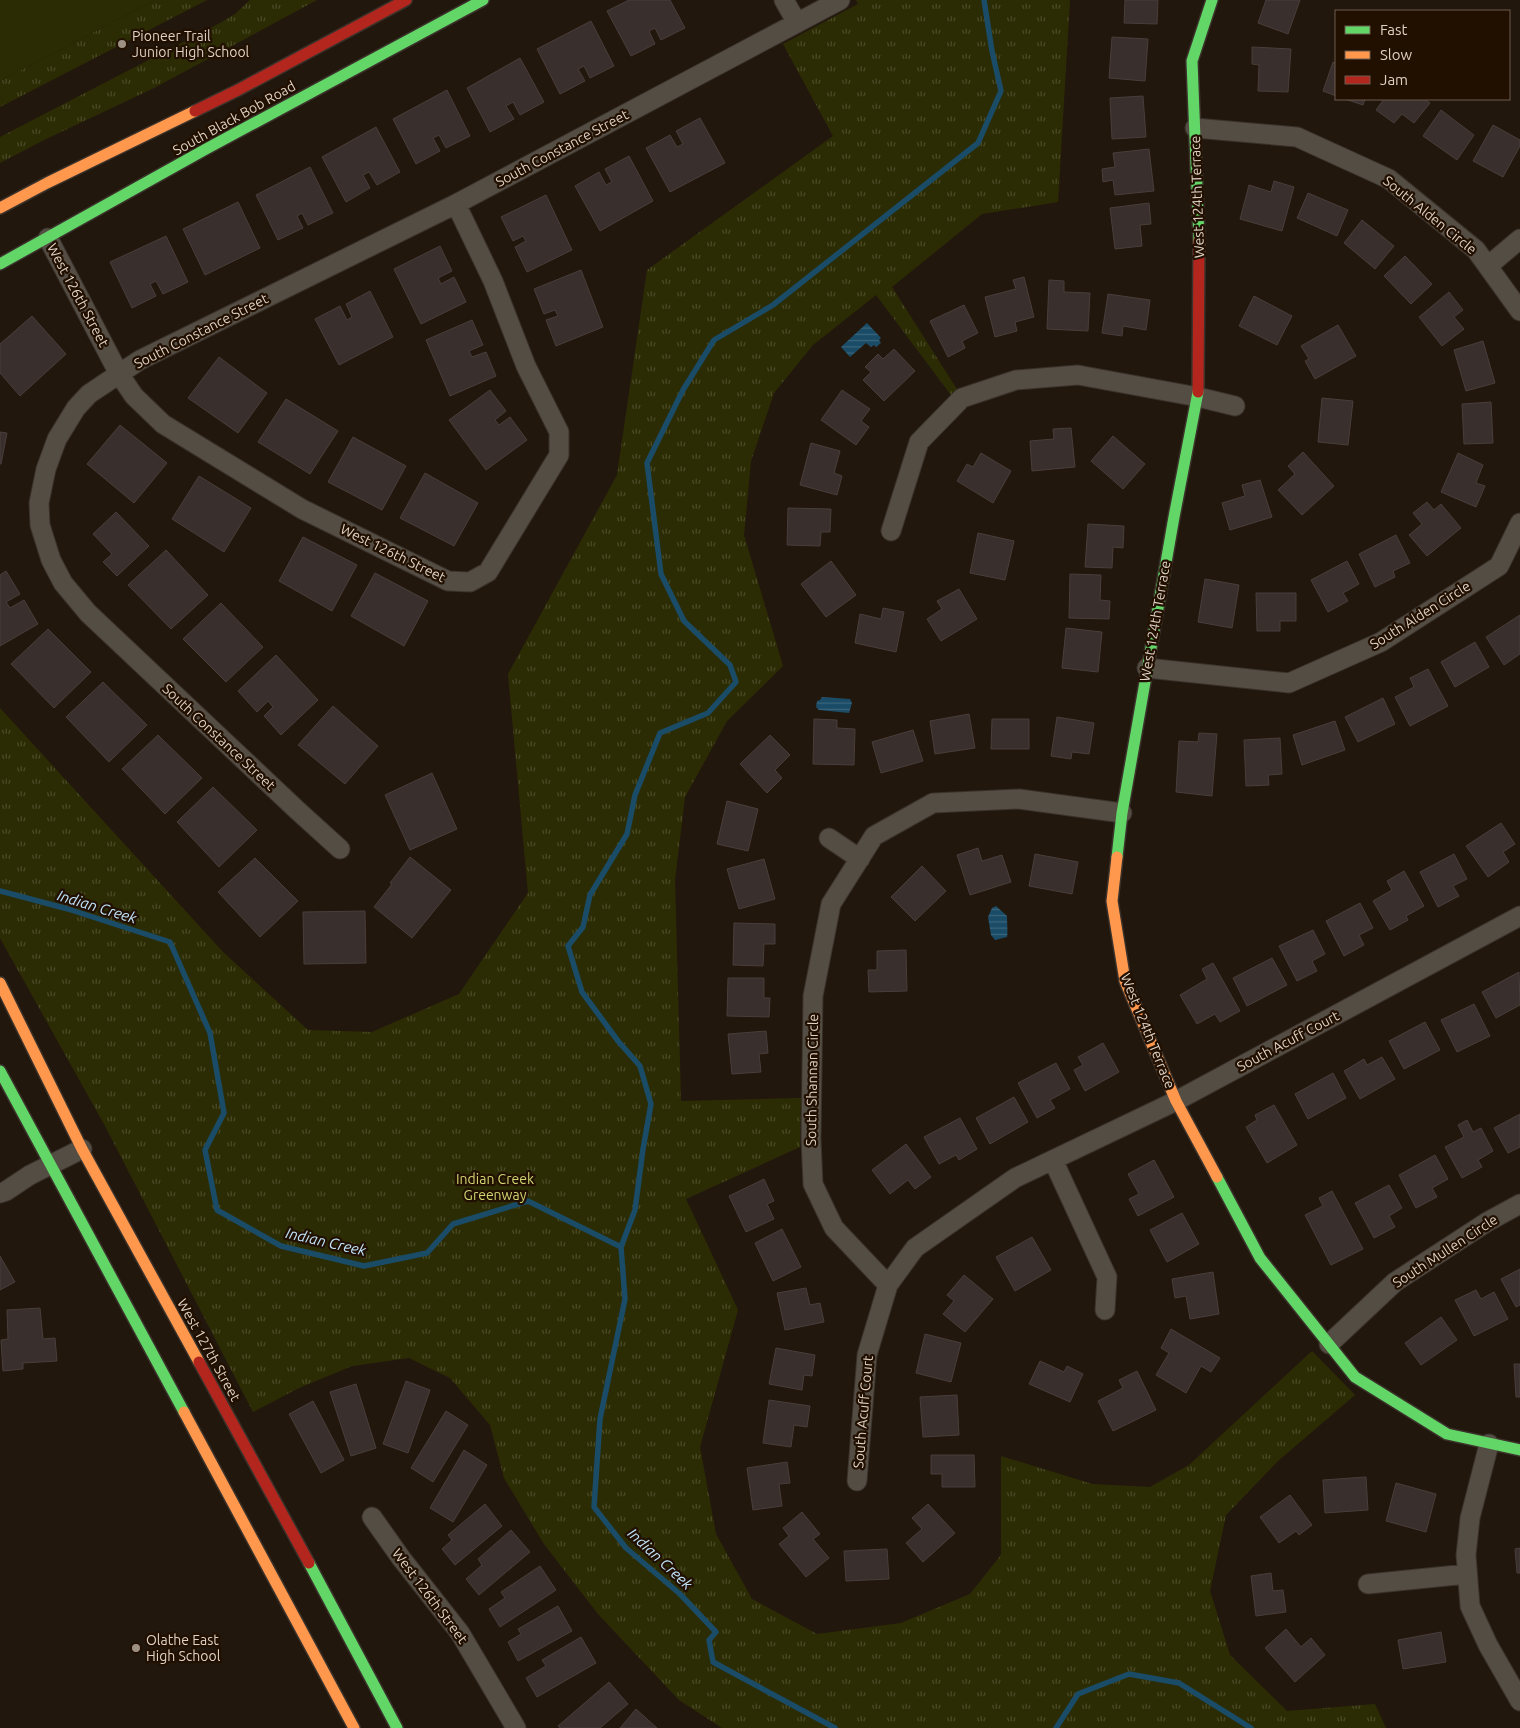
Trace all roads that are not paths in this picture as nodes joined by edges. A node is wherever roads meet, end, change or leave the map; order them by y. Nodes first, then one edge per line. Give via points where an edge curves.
1 (406, 0) edge
2 (483, 0) edge
3 (784, 0) edge
4 (1212, 0) edge
5 (828, 3) edge
6 (797, 23) junction
7 (1195, 128) junction
8 (456, 204) junction
9 (0, 208) edge
10 (48, 238) junction
11 (1520, 239) edge
12 (0, 264) edge
13 (1488, 266) junction
14 (1520, 311) edge
15 (119, 374) junction
16 (1198, 396) junction
17 (1235, 406) dead end
18 (1520, 522) edge
19 (891, 531) dead end
20 (1147, 668) junction
21 (1122, 813) junction
22 (829, 838) dead end
23 (340, 848) dead end
24 (860, 859) junction
25 (1520, 916) edge
26 (0, 983) edge
27 (0, 1071) edge
28 (1176, 1101) junction
29 (82, 1149) junction
30 (1053, 1160) junction
31 (51, 1164) junction
32 (0, 1193) edge
33 (1520, 1204) edge
34 (888, 1285) junction
35 (1105, 1310) dead end
36 (1329, 1344) junction
37 (1489, 1444) junction
38 (1520, 1450) edge
39 (857, 1481) dead end
40 (372, 1517) dead end
41 (1467, 1574) junction
42 (1368, 1584) dead end
43 (1520, 1701) edge
44 (354, 1728) edge
45 (397, 1728) edge
46 (516, 1728) edge

1 - 9 main road, South Black Bob Road via 238,90
2 - 10 main road, South Black Bob Road
3 - 6 street
4 - 7 main road, West 124th Terrace via 1192,61
5 - 6 street, South Constance Street
6 - 8 street, South Constance Street
7 - 13 street, South Alden Circle via 1297,137 1389,179 1476,250
7 - 16 main road, West 124th Terrace via 1199,238
8 - 15 street, South Constance Street via 140,360
8 - 15 street, West 126th Street via 493,281 526,366 559,432 559,455 488,572 470,582 448,581 302,509 162,424 134,396
10 - 12 main road, South Black Bob Road
10 - 15 street, West 126th Street
11 - 13 street, South Alden Circle
13 - 14 street, South Alden Circle
15 - 23 street, South Constance Street via 89,394 57,439 38,502 40,525 50,560 63,583 88,613
16 - 17 street
16 - 19 street via 1078,376 1016,380 962,398 919,442
16 - 20 main road, West 124th Terrace
18 - 20 street, South Alden Circle via 1498,566 1381,642 1288,683
20 - 21 main road, West 124th Terrace
21 - 24 street, South Shannan Circle via 1019,799 933,803 874,836
21 - 28 main road, West 124th Terrace via 1112,901 1125,981
22 - 24 street
24 - 34 street, South Shannan Circle via 831,904 813,996 813,1184 834,1228
25 - 28 street, South Acuff Court
26 - 29 main road, West 127th Street
27 - 31 main road
28 - 30 street, South Acuff Court
28 - 36 main road, West 124th Terrace via 1260,1258
29 - 31 street
29 - 45 main road, West 127th Street
30 - 34 street, South Acuff Court via 1015,1178 915,1248
30 - 35 street via 1107,1277
31 - 32 street
31 - 44 main road
33 - 36 street, South Mullen Circle via 1395,1282
34 - 39 street, South Acuff Court via 867,1355
36 - 37 main road, West 124th Terrace via 1355,1377 1447,1434
37 - 38 main road, West 124th Terrace
37 - 41 street via 1470,1518
40 - 46 street, West 126th Street via 460,1633
41 - 42 street
41 - 43 street via 1470,1606

